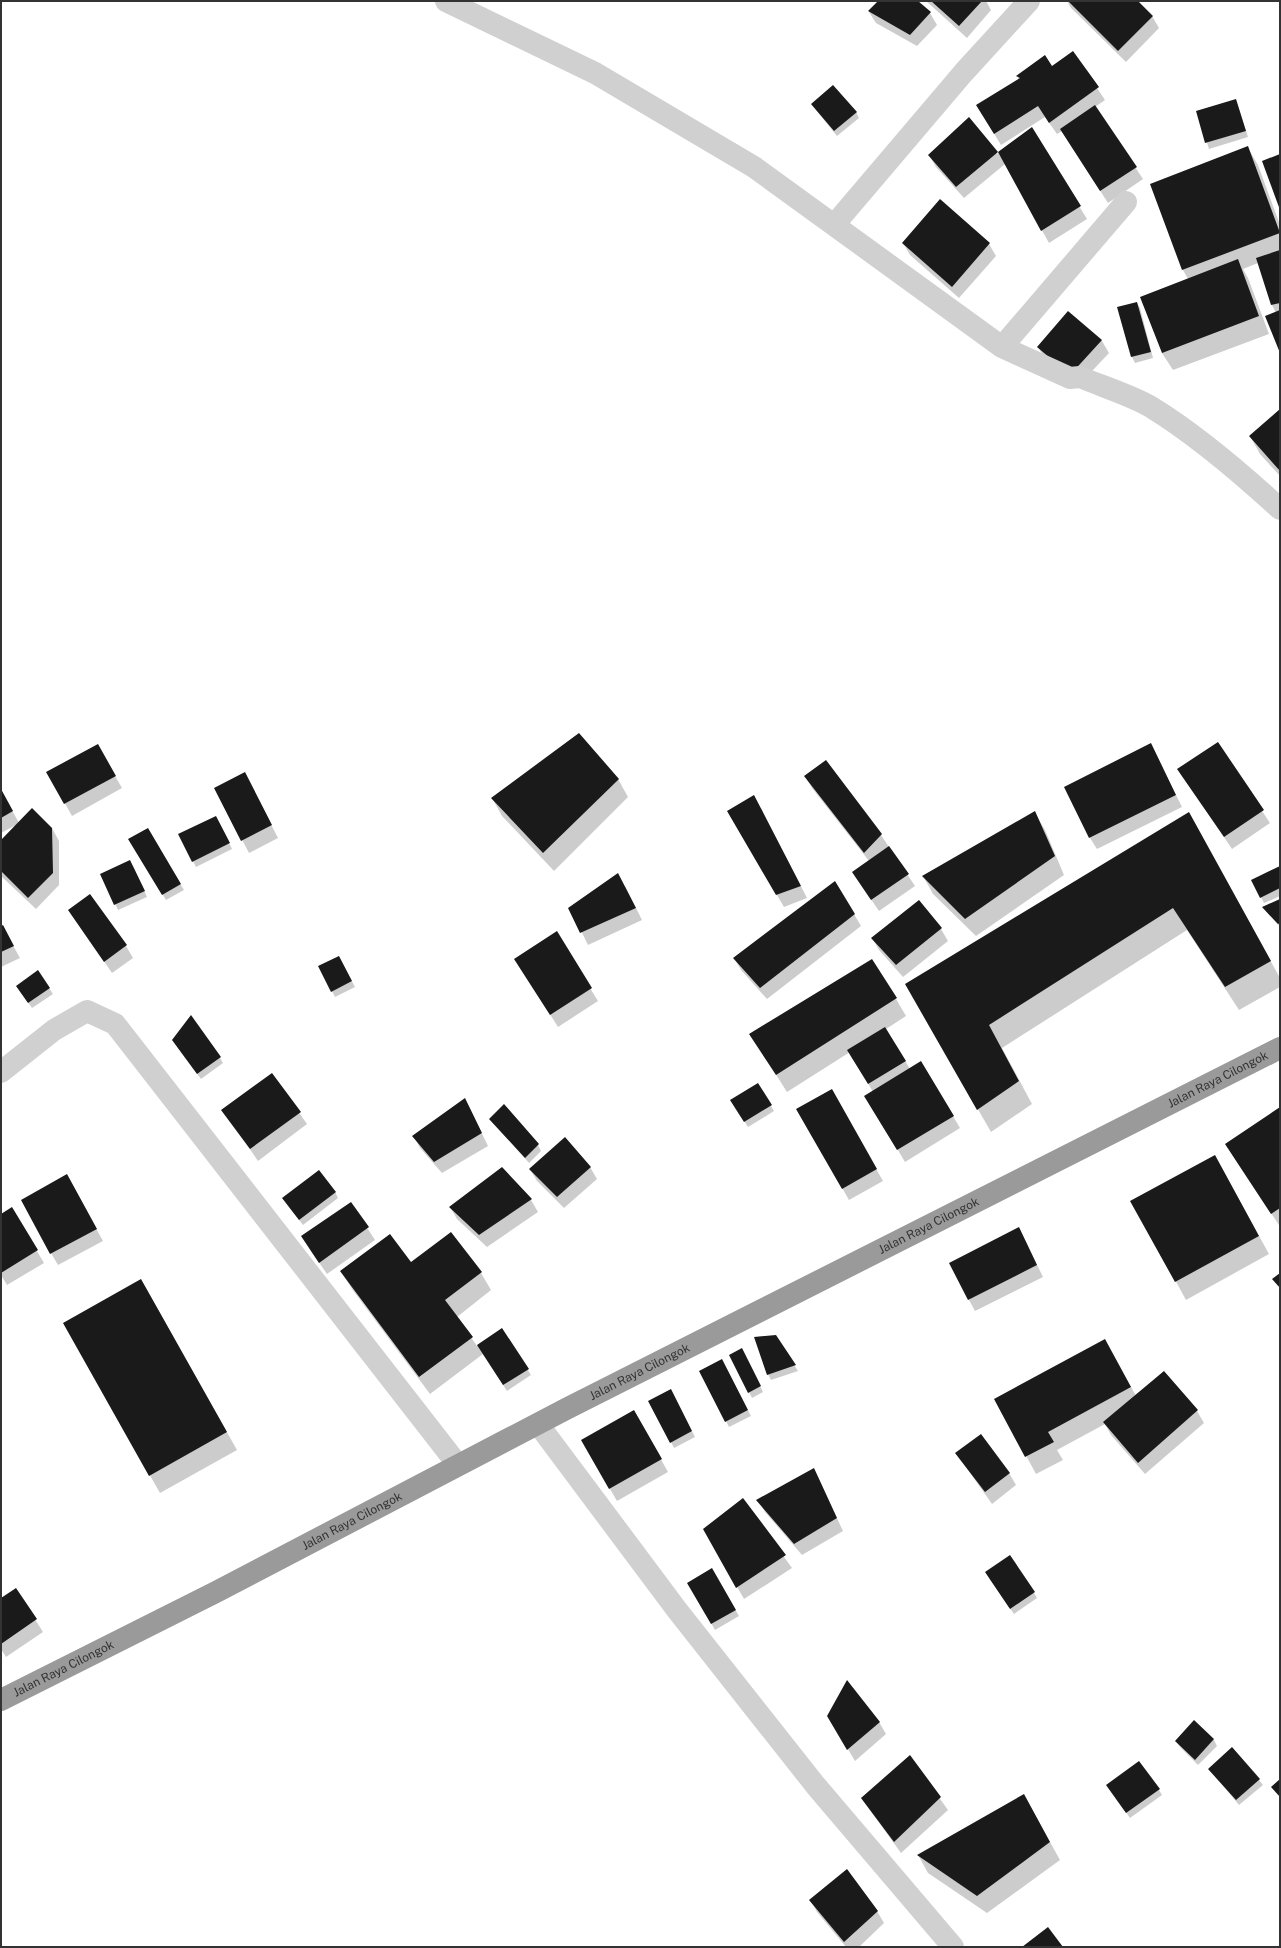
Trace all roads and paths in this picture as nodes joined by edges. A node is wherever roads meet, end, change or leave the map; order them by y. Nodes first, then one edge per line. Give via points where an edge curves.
1 (446, 1) edge
2 (1029, 1) edge
3 (1126, 202) dead end
4 (834, 225) junction
5 (1002, 347) junction
6 (1280, 509) edge
7 (1280, 1048) edge
8 (1, 1072) edge
9 (538, 1424) junction
10 (458, 1465) junction
11 (1, 1700) edge
12 (953, 1947) edge

1 - 4 street via 595,73 754,167
2 - 4 street via 964,72
3 - 5 street
4 - 5 street
5 - 6 street via 1070,378 1080,378 1150,406 1240,474
7 - 9 highway, Jalan Raya Cilongok
8 - 10 street via 54,1030 86,1011 115,1024
9 - 10 highway, Jalan Raya Cilongok
9 - 12 street via 677,1610 816,1786
10 - 11 highway, Jalan Raya Cilongok via 223,1589

